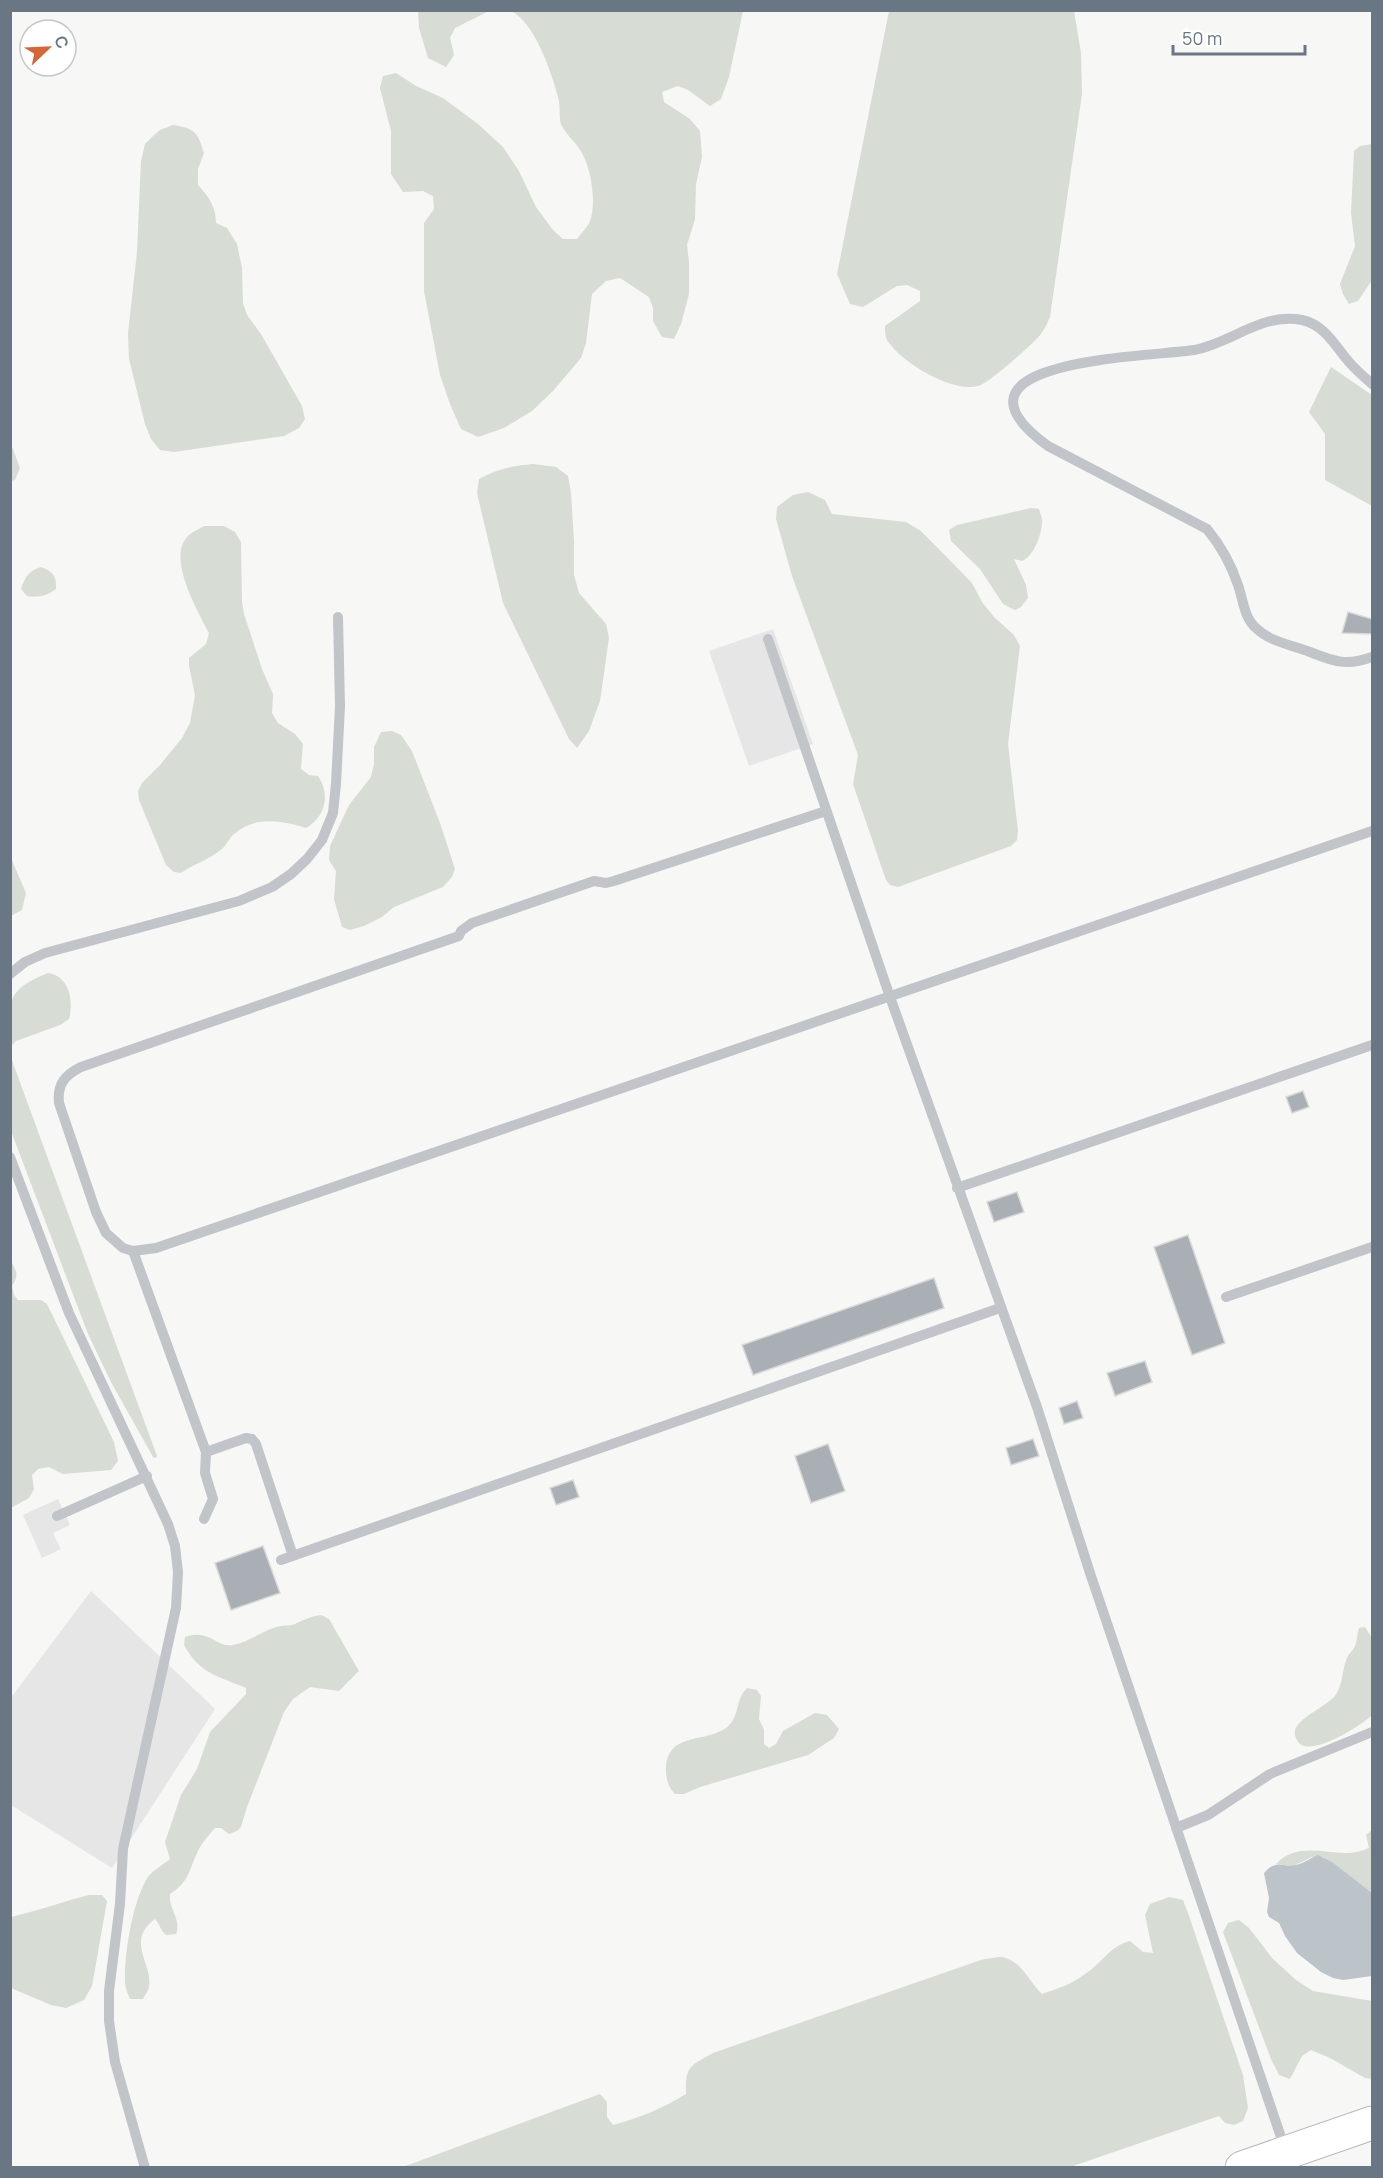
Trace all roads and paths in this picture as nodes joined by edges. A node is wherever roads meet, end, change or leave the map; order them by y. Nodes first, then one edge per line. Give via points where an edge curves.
1 (1372, 384) edge
2 (338, 617) dead end
3 (768, 639) dead end
4 (1372, 657) edge
5 (826, 811) junction
6 (1372, 831) edge
7 (10, 974) edge
8 (890, 997) junction
9 (1372, 1045) edge
10 (10, 1157) edge
11 (957, 1188) junction
12 (1372, 1247) edge
13 (133, 1251) junction
14 (1226, 1297) dead end
15 (1000, 1308) junction
16 (206, 1452) junction
17 (147, 1476) junction
18 (57, 1516) dead end
19 (204, 1519) dead end
20 (293, 1556) junction
21 (281, 1560) dead end
22 (1372, 1732) edge
23 (1176, 1828) junction
24 (1372, 2122) edge
25 (1286, 2152) junction
26 (145, 2168) edge
27 (1242, 2168) edge

1 - 4 lane via 1323,331 1290,318 1262,322 1198,349 1070,364 1039,373 1019,387 1014,397 1019,420 1048,447 1207,529 1228,560 1254,627 1270,639 1341,663
2 - 7 lane via 340,706 333,813 322,840 307,859 272,887 239,901 45,953
3 - 5 lane
5 - 8 lane
5 - 13 lane via 472,923 459,936 71,1072 60,1085 59,1103 96,1212 106,1233 123,1248
6 - 8 lane
8 - 11 lane
8 - 13 lane via 156,1248
9 - 11 lane
10 - 17 lane via 69,1313
11 - 15 lane
12 - 14 lane
13 - 16 lane
15 - 20 lane
15 - 23 lane via 1037,1407
16 - 19 lane via 205,1473 213,1499
16 - 20 lane via 252,1439
17 - 18 lane
17 - 26 lane via 175,1546 176,1608 123,1849 109,1991 115,2062
20 - 21 lane
22 - 23 lane via 1270,1774 1208,1815
23 - 25 lane
24 - 25 main road
25 - 27 main road

